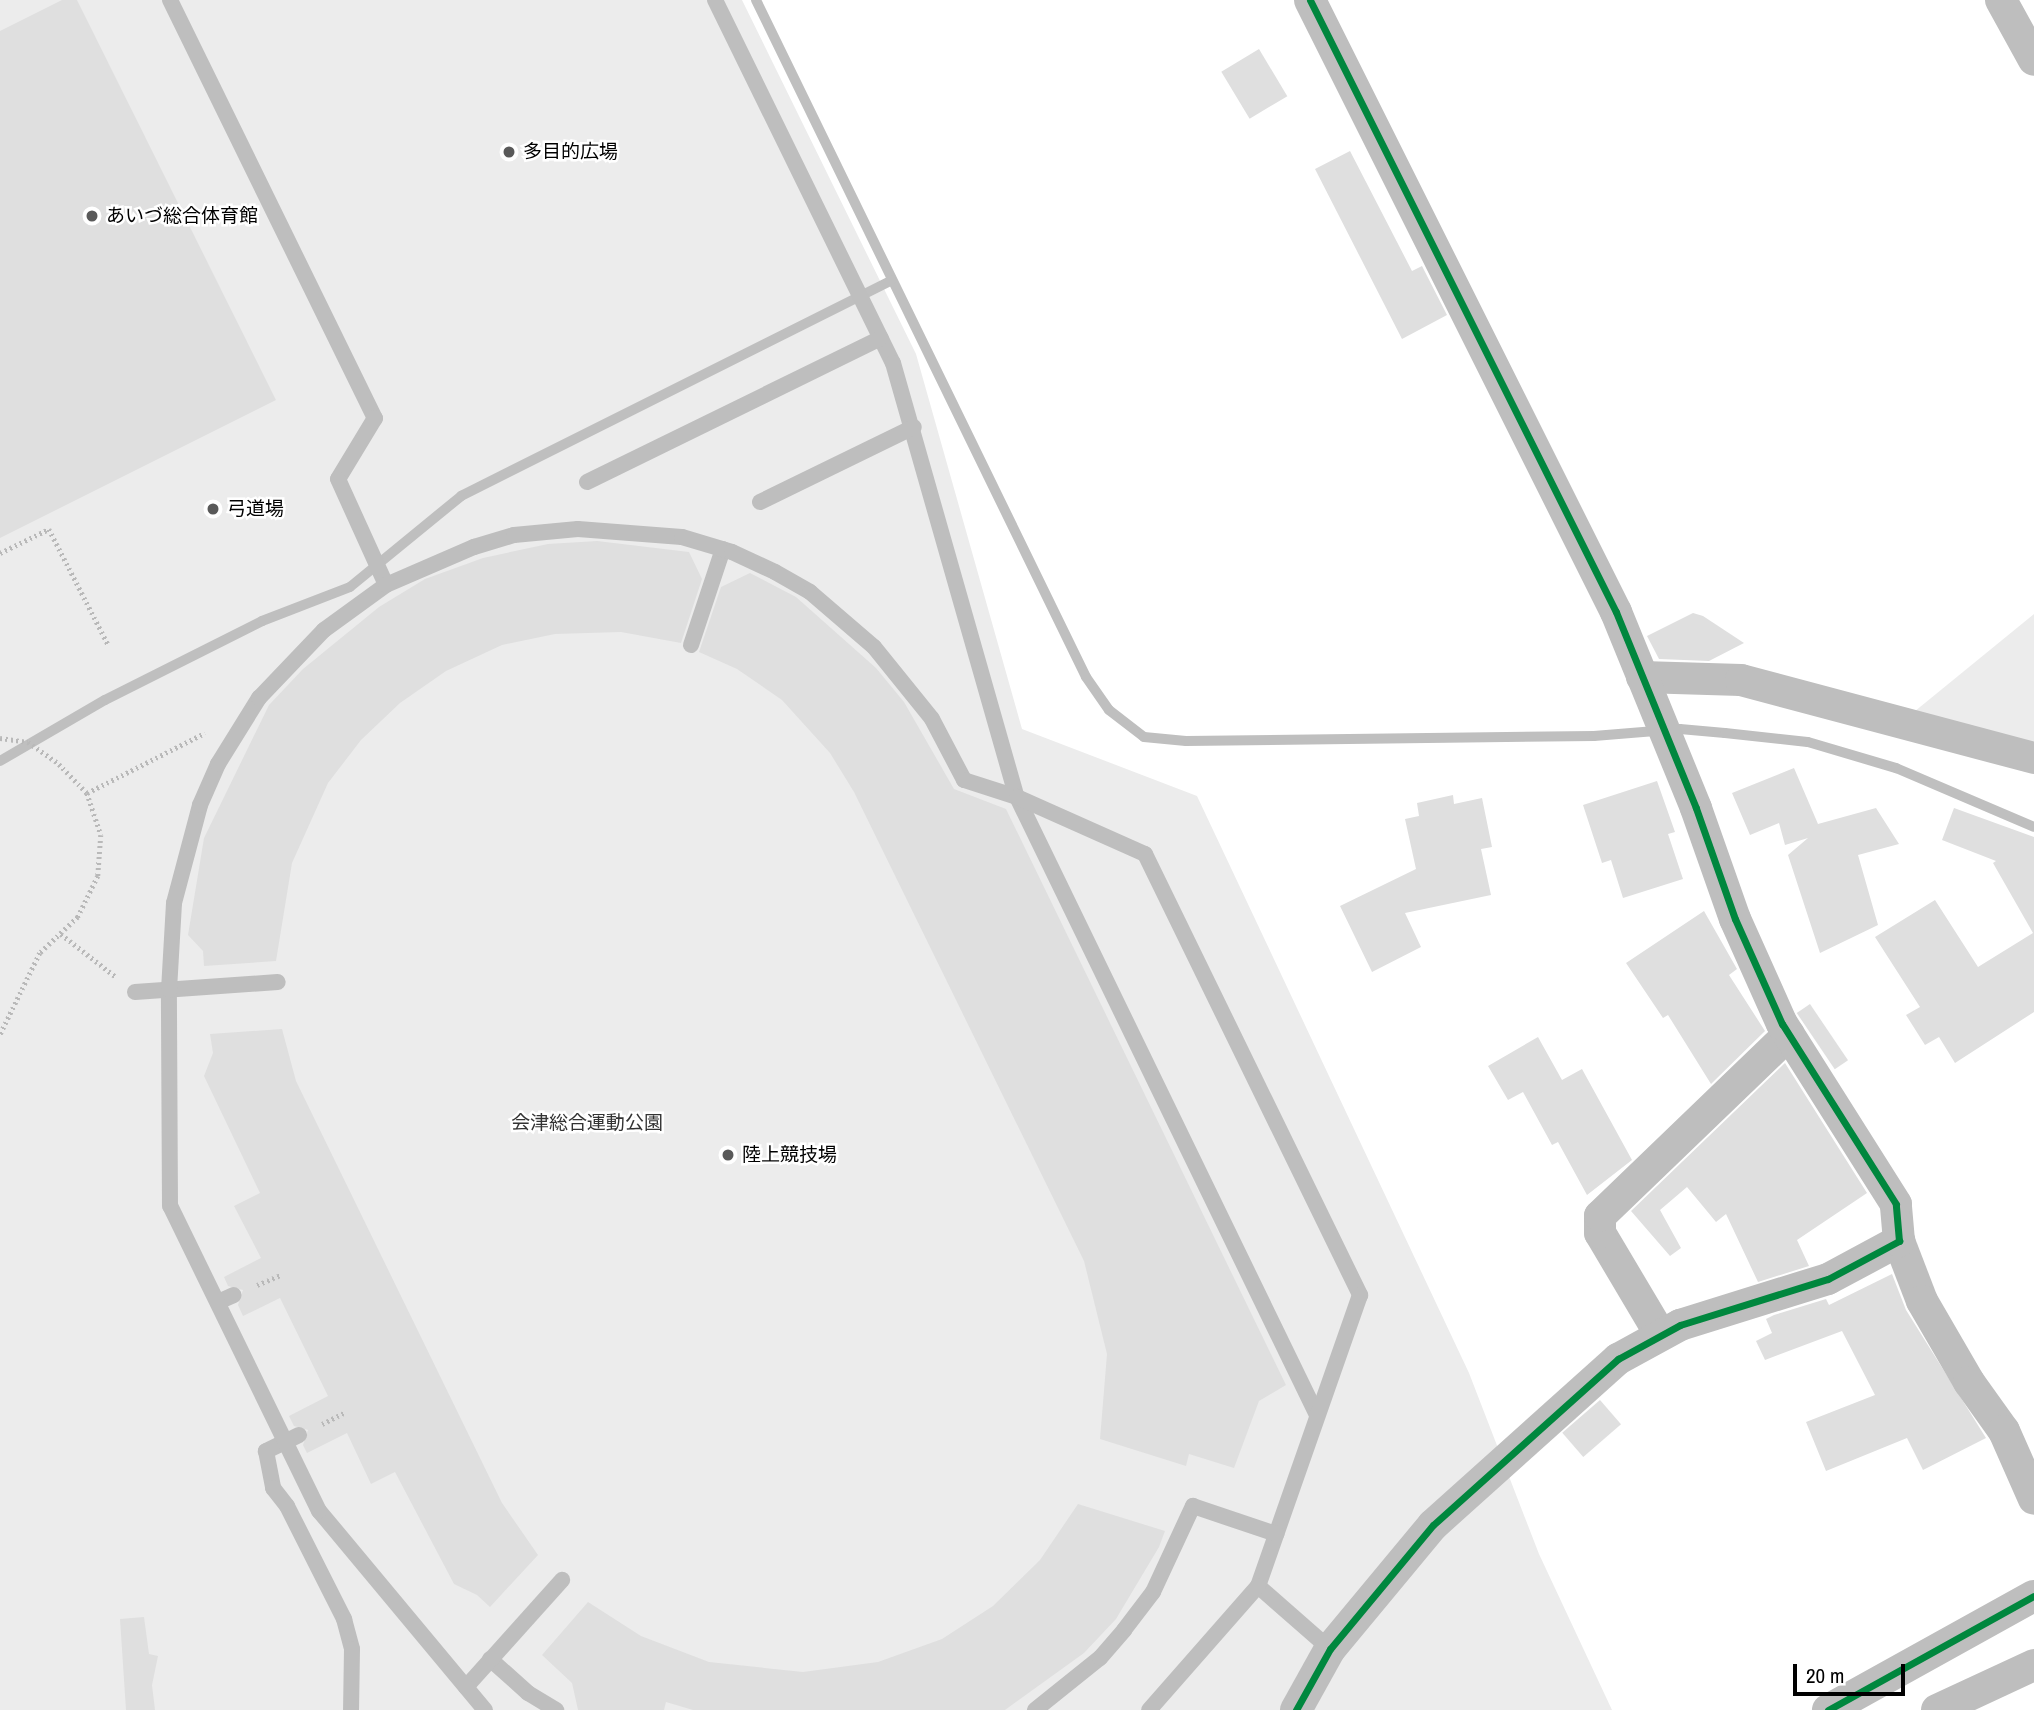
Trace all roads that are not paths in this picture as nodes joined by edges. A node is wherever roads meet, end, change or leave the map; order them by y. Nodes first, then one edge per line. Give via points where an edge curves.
1 (170, 0) edge
2 (715, 0) edge
3 (1310, 0) edge
4 (2001, 0) edge
5 (2034, 60) edge
6 (881, 338) junction
7 (914, 427) junction
8 (587, 482) dead end
9 (760, 502) dead end
10 (723, 549) junction
11 (386, 585) junction
12 (691, 645) dead end
13 (1642, 677) junction
14 (2034, 758) edge
15 (1017, 797) junction
16 (278, 982) dead end
17 (169, 990) junction
18 (135, 992) road end
19 (1789, 1034) junction
20 (1899, 1241) junction
21 (234, 1295) dead end
22 (218, 1302) junction
23 (1660, 1334) junction
24 (1317, 1415) junction
25 (292, 1438) junction
26 (2034, 1499) edge
27 (1276, 1534) junction
28 (562, 1580) dead end
29 (1258, 1586) junction
30 (2034, 1596) edge
31 (1330, 1648) junction
32 (490, 1659) junction
33 (2034, 1665) edge
34 (466, 1687) junction
35 (351, 1710) edge
36 (485, 1710) edge
37 (556, 1710) edge
38 (1035, 1710) edge
39 (1149, 1710) edge
40 (1296, 1710) edge
41 (1828, 1710) edge
42 (1937, 1710) edge

1 - 11 lane via 375,418 338,480
2 - 6 lane
3 - 13 street via 1616,612
4 - 5 street
6 - 7 lane
6 - 8 lane
7 - 9 lane
7 - 15 lane
10 - 11 lane via 681,537 563,529 513,535 474,547
10 - 12 lane
10 - 15 lane via 775,572 843,618 908,684 964,780
11 - 17 lane via 324,630 251,710 218,764 183,860 174,903
13 - 14 street via 1741,680
13 - 19 street via 1735,919
15 - 24 lane
15 - 24 lane via 1146,855 1360,1295
16 - 17 lane
17 - 18 lane
17 - 22 lane via 170,1206
19 - 20 street via 1896,1204
19 - 23 street via 1601,1216 1600,1233
20 - 23 street via 1828,1279
20 - 26 street via 1922,1301 1969,1382 2004,1430
21 - 22 lane
22 - 25 lane
23 - 31 street via 1618,1359 1443,1515
24 - 27 lane
25 - 34 lane via 319,1511
25 - 35 lane via 266,1451 273,1488 287,1506 344,1619 352,1649
27 - 29 lane
27 - 38 lane via 1193,1506 1153,1592 1125,1630 1100,1658
28 - 32 lane
29 - 31 lane
29 - 39 lane
30 - 41 street
31 - 40 street
32 - 34 lane
32 - 37 lane via 528,1693
33 - 42 street
34 - 36 lane

